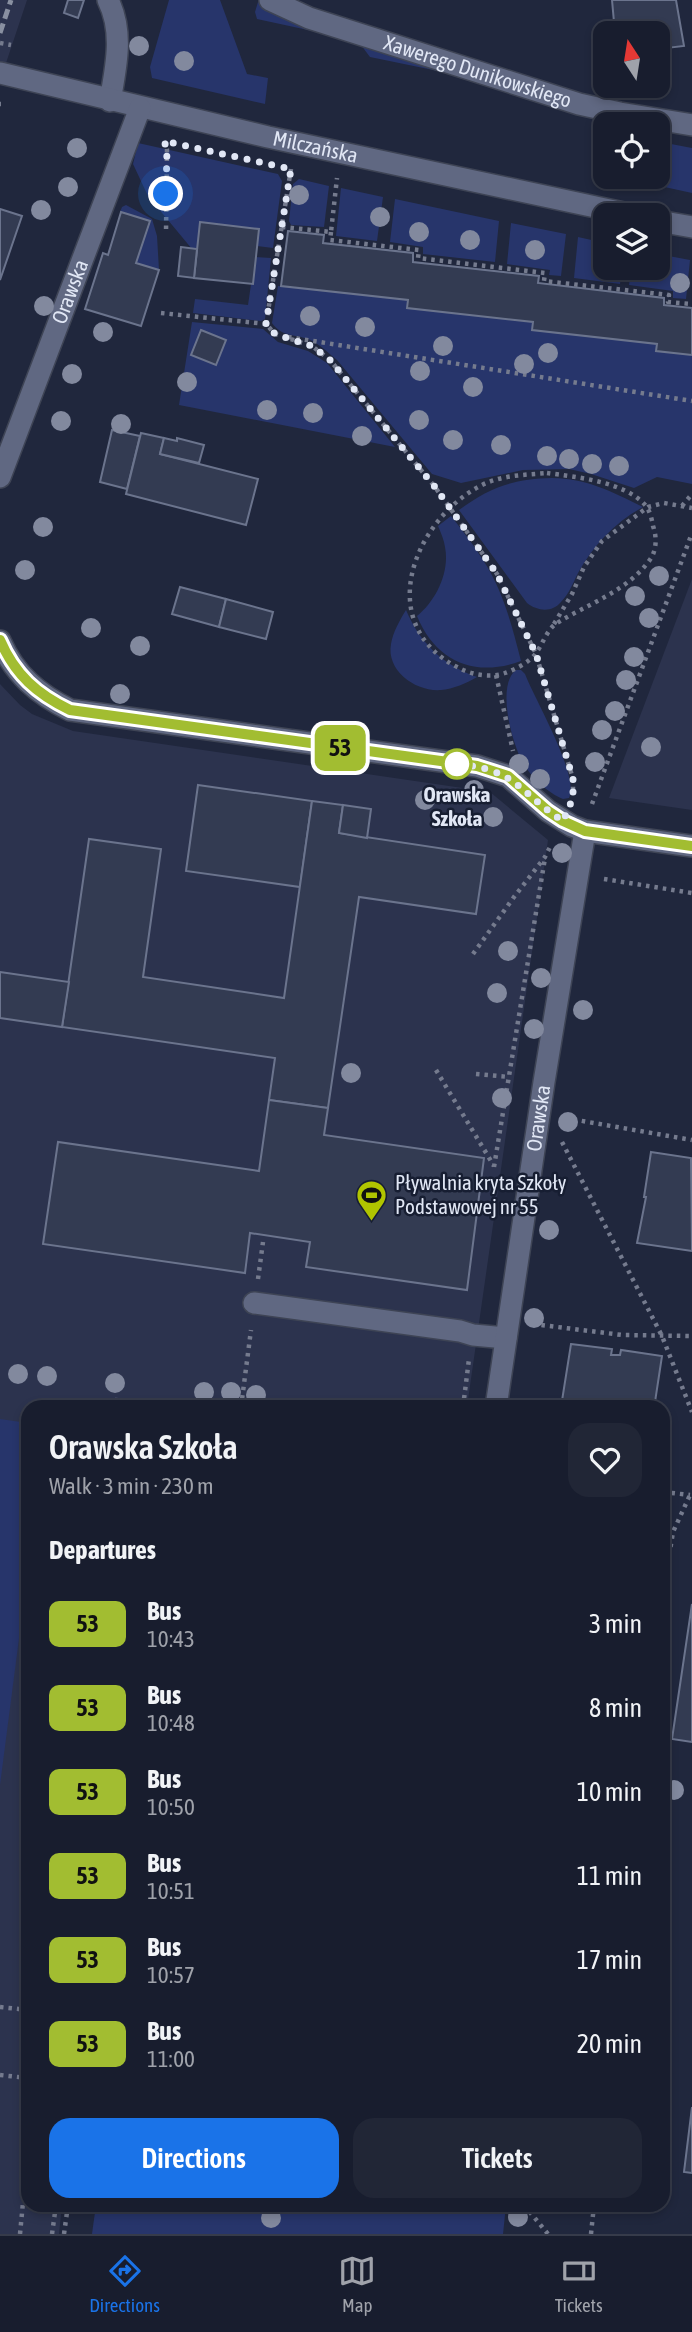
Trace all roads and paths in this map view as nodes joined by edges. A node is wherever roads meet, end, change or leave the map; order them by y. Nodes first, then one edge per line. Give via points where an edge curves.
1 (108, 0) edge
2 (270, 0) edge
3 (4, 74) edge
4 (110, 101) junction
5 (140, 108) junction
6 (692, 125) edge
7 (171, 142) dead end
8 (279, 166) dead end
9 (337, 178) dead end
10 (593, 207) edge
11 (670, 223) edge
12 (282, 226) junction
13 (692, 227) edge
14 (331, 232) junction
15 (166, 233) dead end
16 (692, 304) edge
17 (161, 313) dead end
18 (266, 324) junction
19 (278, 336) junction
20 (692, 401) edge
21 (0, 477) edge
22 (692, 494) edge
23 (682, 506) junction
24 (648, 507) junction
25 (450, 508) junction
26 (692, 508) edge
27 (692, 533) edge
28 (553, 624) junction
29 (0, 641) edge
30 (536, 654) junction
31 (496, 675) junction
32 (513, 759) dead end
33 (593, 804) dead end
34 (563, 821) junction
35 (585, 831) junction
36 (692, 846) edge
37 (545, 858) junction
38 (577, 875) junction
39 (692, 893) edge
40 (473, 954) dead end
41 (436, 1070) dead end
42 (476, 1074) dead end
43 (509, 1077) junction
44 (539, 1114) junction
45 (556, 1130) dead end
46 (692, 1140) edge
47 (254, 1303) dead end
48 (507, 1329) junction
49 (473, 1335) junction
50 (662, 1336) junction
51 (692, 1336) edge
52 (464, 1400) edge
53 (497, 1400) edge
54 (692, 1412) edge
55 (670, 1493) edge
56 (691, 1495) edge
57 (670, 1550) edge
58 (0, 2007) edge
59 (21, 2009) edge
60 (0, 2075) edge
61 (21, 2077) edge
62 (22, 2212) edge
63 (55, 2212) edge
64 (67, 2212) edge
65 (530, 2212) edge
66 (593, 2212) edge
67 (20, 2234) edge
68 (52, 2234) edge
69 (64, 2234) edge
70 (548, 2234) edge
71 (591, 2234) edge

1 - 4 street via 117,27
2 - 6 street, Xawerego Dunikowskiego via 309,18 579,104
3 - 4 street, Milczańska
4 - 5 street, Milczańska
5 - 10 street, Milczańska
5 - 21 street, Orawska
7 - 15 path via 164,141
8 - 12 path via 291,169
9 - 14 path
11 - 13 street
12 - 14 path
12 - 18 path
14 - 16 path via 330,240 419,250 418,258 545,273 544,281 669,295 668,302
17 - 18 path
18 - 19 path
19 - 20 path
19 - 25 path via 312,346 330,360
22 - 23 path
23 - 24 path via 664,503
23 - 26 path
24 - 25 path via 632,494 601,482 547,473 482,485
24 - 28 path via 602,541
24 - 28 path via 656,533 650,561 625,584
25 - 30 path via 497,574
25 - 31 path via 415,558 410,602 418,627 447,662 463,670
27 - 33 path
28 - 30 path
29 - 34 street via 14,666 39,693 70,710 496,771
30 - 31 path
30 - 34 path via 573,779 573,798
31 - 32 path
34 - 35 street
34 - 37 path
35 - 36 street
35 - 38 street, Orawska
37 - 38 path
37 - 40 path
37 - 43 path
38 - 39 path
38 - 44 street, Orawska
41 - 43 path via 494,1167
42 - 43 path
44 - 46 path
44 - 48 street, Orawska
45 - 50 path
47 - 49 street
48 - 49 street
48 - 50 path
48 - 53 street, Orawska
49 - 52 path
50 - 51 path
50 - 54 path
55 - 56 path
56 - 57 path via 673,1532
58 - 59 path
60 - 61 path
62 - 67 path
63 - 68 path
64 - 69 path
65 - 70 path
66 - 71 path

